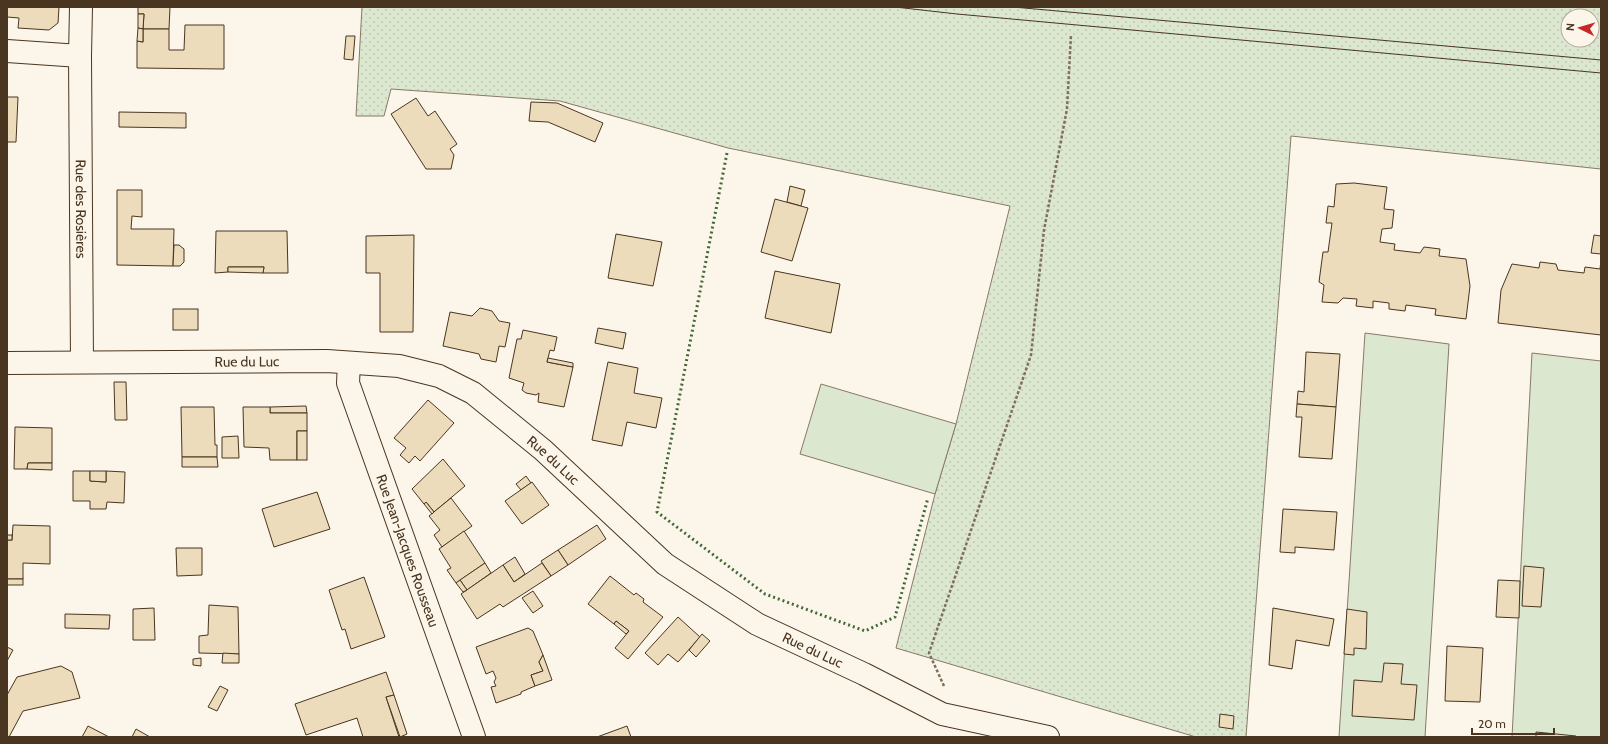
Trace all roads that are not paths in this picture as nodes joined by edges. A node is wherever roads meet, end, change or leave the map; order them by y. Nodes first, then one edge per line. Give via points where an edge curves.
1 (81, 7) edge
2 (7, 51) edge
3 (80, 56) junction
4 (82, 362) junction
5 (7, 363) edge
6 (349, 363) junction
7 (474, 737) edge
8 (1048, 737) edge

1 - 3 street, Rue des Rosières
2 - 3 street
3 - 4 street, Rue des Rosières
4 - 5 street, Rue du Luc
4 - 6 street, Rue du Luc
6 - 7 street, Rue Jean-Jacques Rousseau via 348,383
6 - 8 street, Rue du Luc via 399,366 439,376 473,393 543,450 665,564 757,624 942,714

